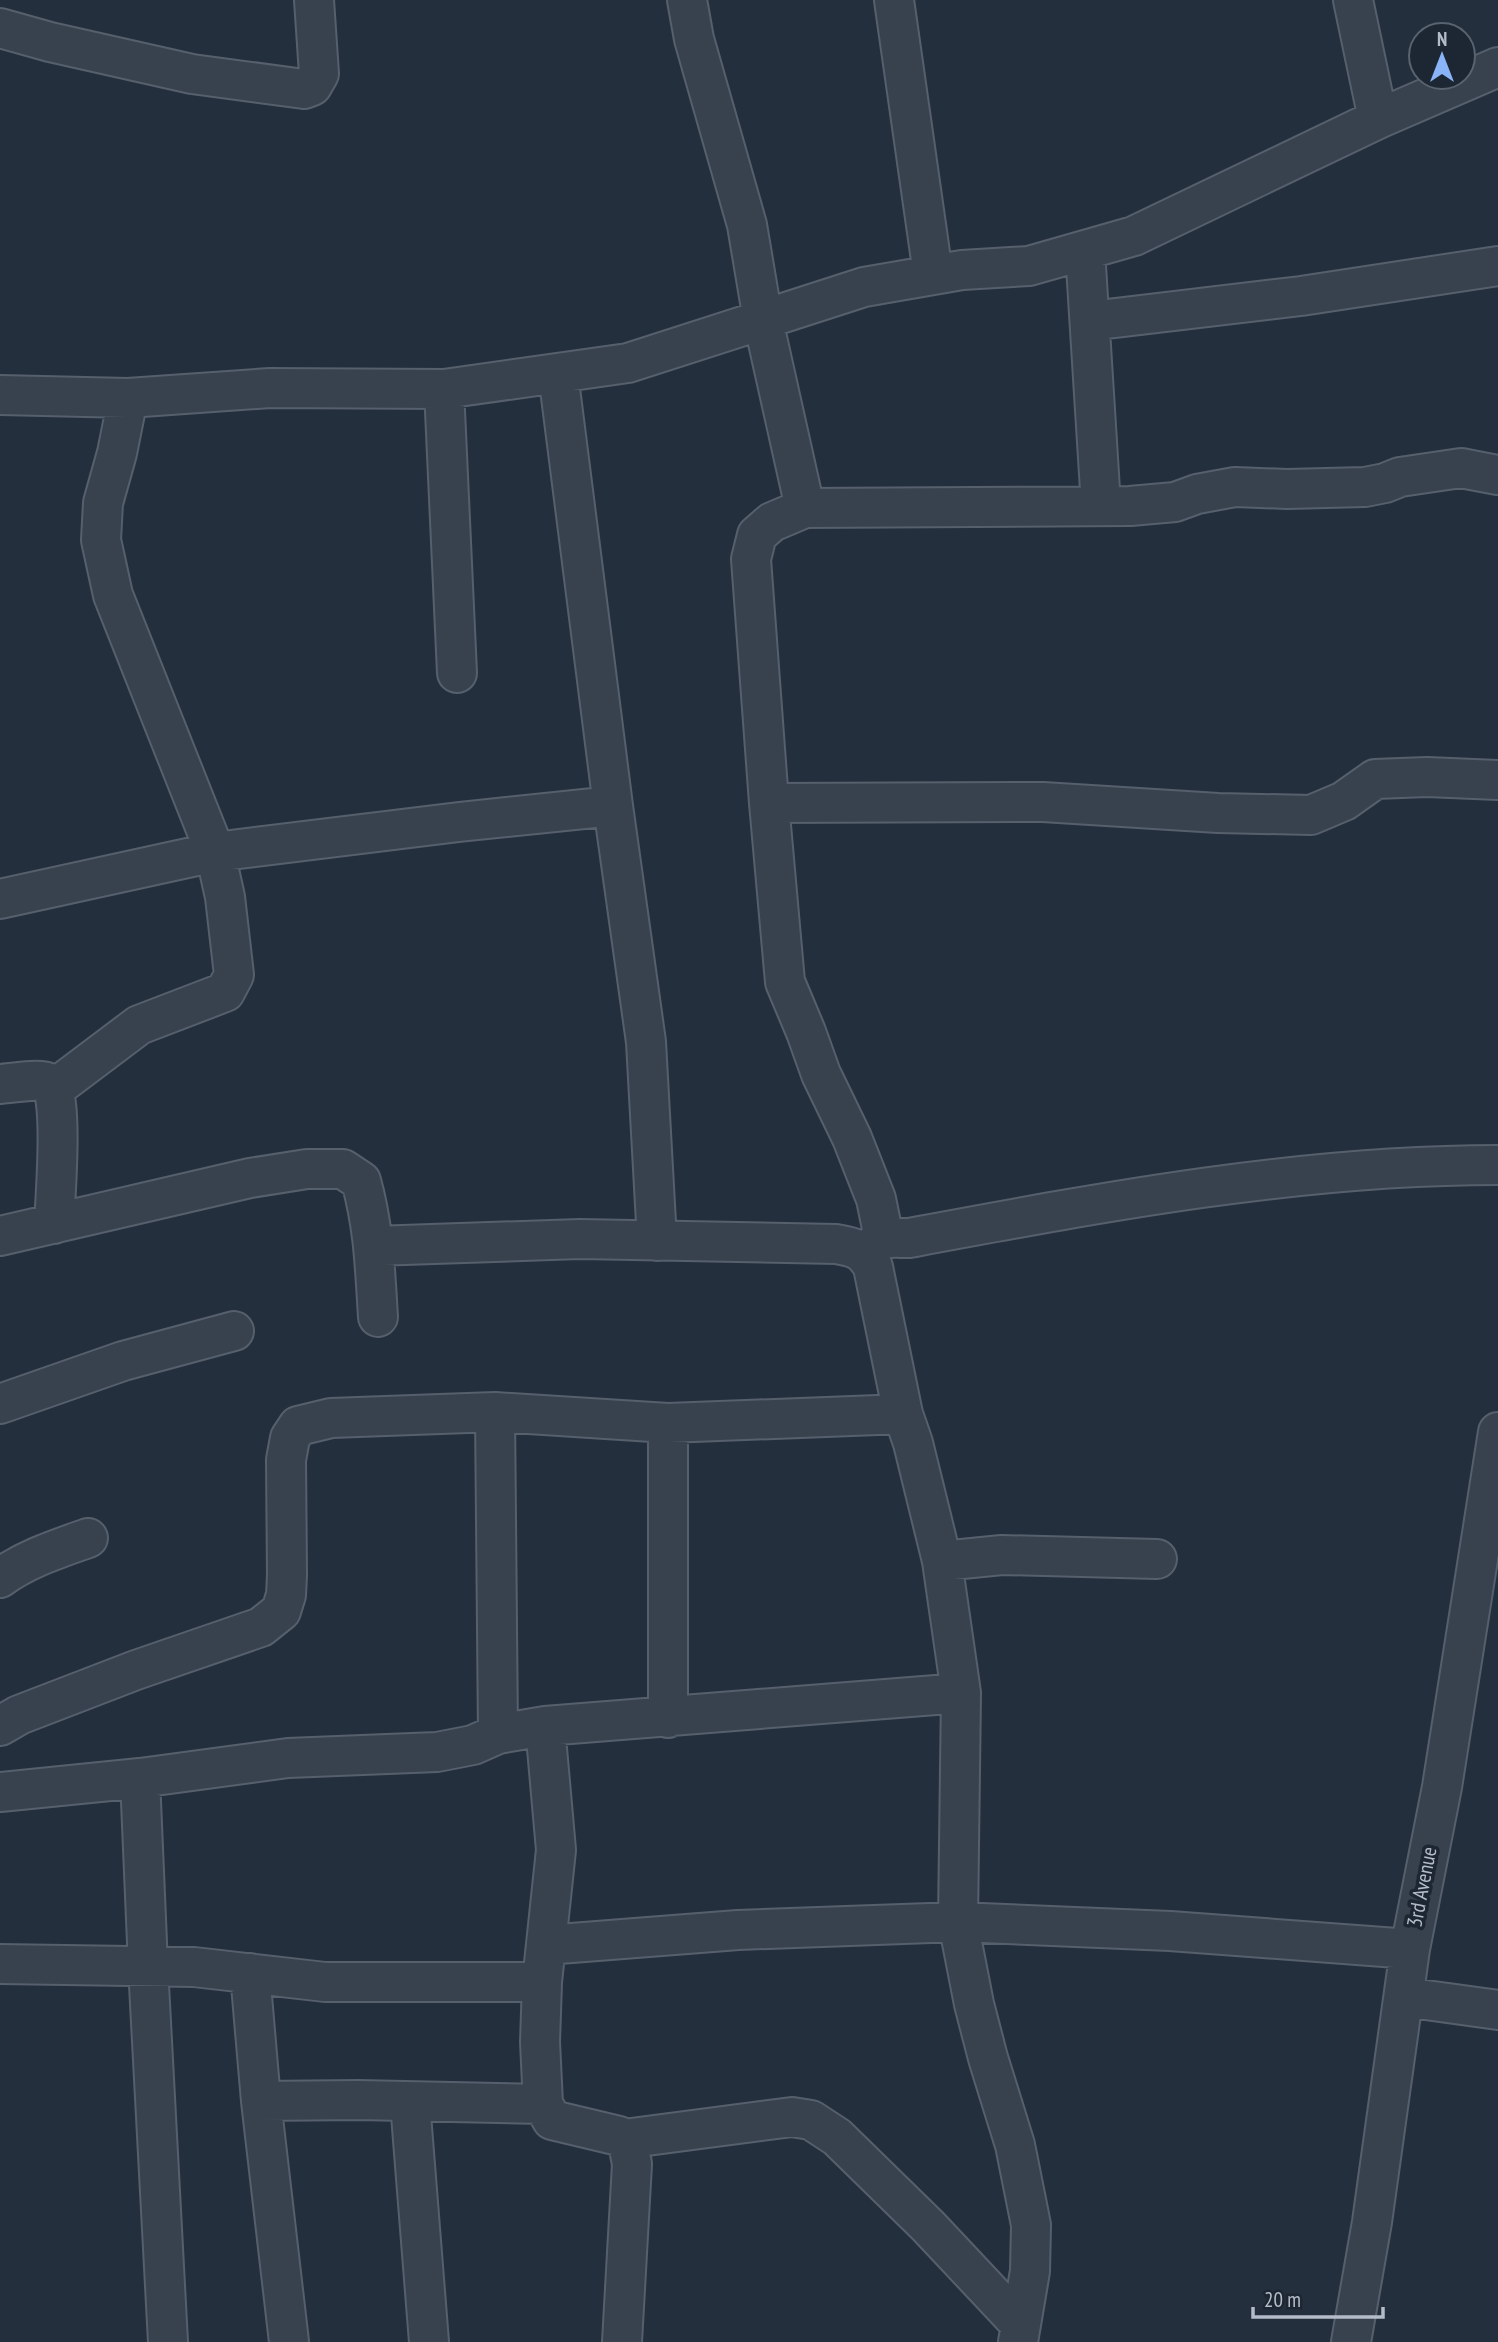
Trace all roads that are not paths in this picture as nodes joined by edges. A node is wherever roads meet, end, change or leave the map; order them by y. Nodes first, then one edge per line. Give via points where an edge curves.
1 (314, 0) edge
2 (687, 0) edge
3 (894, 0) edge
4 (1353, 0) edge
5 (0, 28) edge
6 (1498, 68) edge
7 (1378, 119) junction
8 (1085, 250) junction
9 (1498, 266) edge
10 (933, 274) junction
11 (763, 320) junction
12 (1090, 321) junction
13 (558, 373) junction
14 (444, 389) junction
15 (0, 396) edge
16 (128, 398) junction
17 (1498, 475) edge
18 (1101, 506) junction
19 (805, 508) junction
20 (457, 673) dead end
21 (1498, 780) edge
22 (768, 803) junction
23 (613, 806) junction
24 (215, 852) junction
25 (0, 899) edge
26 (0, 1084) edge
27 (54, 1089) junction
28 (1498, 1165) edge
29 (54, 1224) junction
30 (0, 1236) edge
31 (657, 1241) junction
32 (374, 1246) junction
33 (875, 1246) junction
34 (378, 1317) dead end
35 (234, 1331) dead end
36 (0, 1404) edge
37 (495, 1412) junction
38 (904, 1414) junction
39 (668, 1423) junction
40 (1498, 1432) edge
41 (88, 1538) dead end
42 (1157, 1559) dead end
43 (942, 1561) junction
44 (1486, 1573) edge
45 (0, 1578) edge
46 (961, 1693) junction
47 (668, 1717) junction
48 (0, 1726) edge
49 (545, 1726) junction
50 (498, 1734) junction
51 (141, 1778) junction
52 (0, 1792) edge
53 (958, 1922) junction
54 (546, 1945) junction
55 (1410, 1950) junction
56 (0, 1965) edge
57 (148, 1966) junction
58 (250, 1973) junction
59 (542, 1982) junction
60 (1404, 1997) junction
61 (1498, 2010) edge
62 (261, 2101) junction
63 (410, 2102) junction
64 (543, 2104) junction
65 (624, 2139) junction
66 (1020, 2333) edge
67 (168, 2342) edge
68 (289, 2342) edge
69 (429, 2342) edge
70 (622, 2342) edge
71 (1351, 2342) edge

1 - 5 street via 318,74 312,86 304,89 192,74
2 - 11 street via 747,225
3 - 10 street
4 - 7 street
6 - 7 street
7 - 8 street via 1134,236
8 - 10 street via 1029,266
8 - 12 street
9 - 12 street
10 - 11 street via 864,287
11 - 13 street via 628,363
11 - 19 street
12 - 18 street
13 - 14 street
13 - 23 street
14 - 16 street via 270,388
14 - 20 street
15 - 16 street
16 - 24 street via 103,503 101,540 113,595
17 - 18 street via 1461,468 1365,487 1235,487 1175,502
18 - 19 street
19 - 22 street via 772,522 757,535 751,559
21 - 22 street via 1375,779 1345,801 1311,815 1043,802
22 - 33 street via 785,982 876,1199
23 - 24 street
23 - 31 street via 646,1042
24 - 25 street
24 - 27 street via 234,975 225,992 139,1025
26 - 27 street via 42,1081
27 - 29 street via 58,1109
28 - 33 street via 1289,1176
29 - 30 street
29 - 32 street via 250,1178 343,1169 361,1181
31 - 32 street
31 - 33 street
32 - 34 street
33 - 38 street via 873,1267
35 - 36 street via 123,1361
37 - 39 street
37 - 48 street via 331,1418 298,1426 290,1438 286,1460 287,1575 281,1611 261,1627 136,1670
37 - 50 street
38 - 39 street
38 - 43 street
39 - 47 street
40 - 44 street, 3rd Avenue
41 - 45 street via 48,1552
42 - 43 street via 1003,1555
43 - 46 street
44 - 55 street, 3rd Avenue
46 - 47 street
46 - 53 street
47 - 49 street
49 - 50 street
49 - 54 street via 556,1850
50 - 51 street via 437,1752 288,1758
51 - 52 street
51 - 57 street
53 - 54 street via 738,1930
53 - 55 street via 1170,1931
53 - 66 street via 974,2004 1015,2145 1031,2225 1030,2272
54 - 59 street
55 - 60 street, 3rd Avenue
56 - 57 street
57 - 58 street
57 - 67 street
58 - 59 street via 325,1982
58 - 62 street
59 - 64 street
60 - 61 street
60 - 71 street, 3rd Avenue
62 - 63 street
62 - 68 street
63 - 64 street
63 - 69 street
64 - 65 street via 552,2120
65 - 66 street via 792,2117 811,2120 837,2137 928,2226
65 - 70 street via 632,2164

